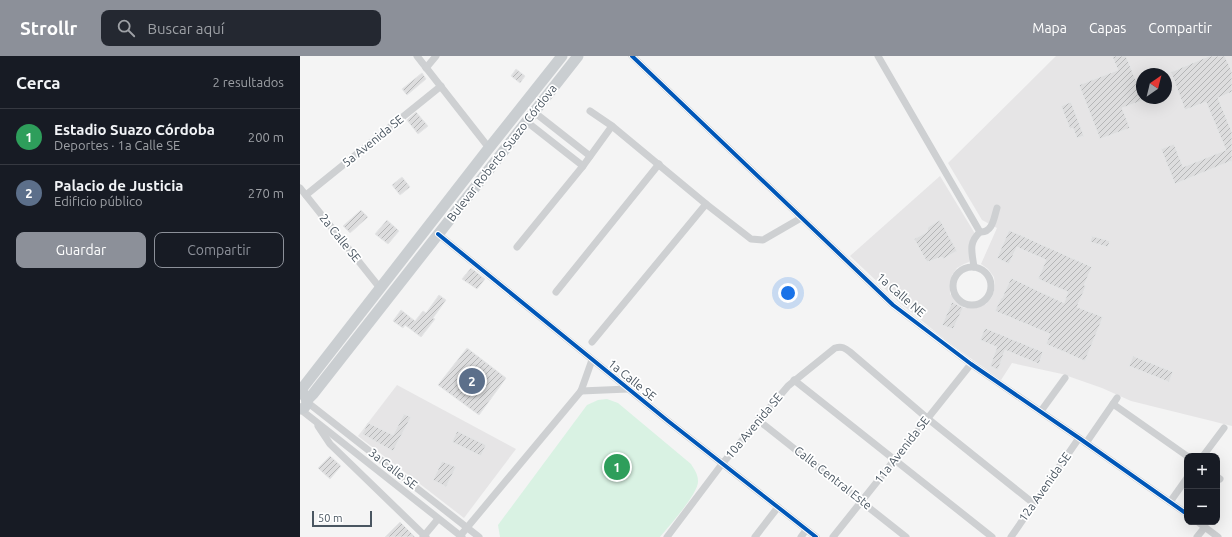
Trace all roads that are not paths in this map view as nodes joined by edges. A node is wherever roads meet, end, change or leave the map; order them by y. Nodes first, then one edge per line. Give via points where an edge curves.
1 (417, 56) edge
2 (436, 56) edge
3 (562, 56) edge
4 (578, 56) edge
5 (632, 56) edge
6 (878, 56) edge
7 (426, 68) junction
8 (441, 86) junction
9 (590, 111) dead end
10 (534, 112) junction
11 (527, 122) junction
12 (612, 126) junction
13 (489, 148) junction
14 (590, 156) junction
15 (659, 164) junction
16 (583, 166) junction
17 (300, 188) edge
18 (306, 195) junction
19 (706, 204) junction
20 (997, 208) dead end
21 (801, 218) junction
22 (980, 232) junction
23 (438, 234) junction
24 (517, 247) dead end
25 (974, 267) junction
26 (380, 288) junction
27 (556, 292) dead end
28 (592, 342) dead end
29 (592, 360) junction
30 (970, 364) junction
31 (1064, 378) dead end
32 (794, 380) junction
33 (628, 389) junction
34 (581, 391) junction
35 (302, 401) edge
36 (1041, 412) junction
37 (927, 418) junction
38 (314, 420) junction
39 (758, 420) junction
40 (1224, 428) dead end
41 (1079, 438) junction
42 (1086, 443) junction
43 (1205, 453) edge
44 (1184, 454) edge
45 (895, 459) junction
46 (722, 464) junction
47 (1184, 482) edge
48 (862, 501) junction
49 (1170, 502) junction
50 (1033, 503) junction
51 (778, 507) junction
52 (1184, 512) edge
53 (438, 519) junction
54 (1202, 525) edge
55 (1205, 527) junction
56 (467, 528) junction
57 (806, 530) junction
58 (424, 536) edge
59 (461, 536) edge
60 (479, 537) edge
61 (667, 537) edge
62 (755, 537) edge
63 (801, 537) edge
64 (816, 537) edge
65 (833, 537) edge
66 (906, 537) edge
67 (992, 537) edge
68 (1011, 537) edge
69 (1197, 537) edge
70 (1218, 537) edge

1 - 7 street
2 - 7 street
3 - 13 main road, Bulevar Roberto Suazo Córdova
4 - 10 main road, Bulevar Roberto Suazo Córdova
5 - 21 street, 1a Calle NE
6 - 22 street
7 - 8 street
8 - 13 street
8 - 18 street, 5a Avenida SE
9 - 12 street
10 - 11 main road, Bulevar Roberto Suazo Córdova
10 - 14 street
11 - 16 street
11 - 23 main road, Bulevar Roberto Suazo Córdova
12 - 14 street
12 - 15 street
13 - 26 main road, Bulevar Roberto Suazo Córdova
14 - 16 street
15 - 19 street
15 - 27 street
16 - 24 street
17 - 18 street, 2a Calle SE
18 - 26 street, 2a Calle SE
19 - 21 street via 751,239 757,240 763,240
19 - 28 street
20 - 22 street via 991,227 984,233
21 - 30 street, 1a Calle NE via 893,305
22 - 25 street via 972,244
23 - 29 street, 1a Calle SE
23 - 35 main road, Bulevar Roberto Suazo Córdova via 313,394
25 - 25 street via 962,270 954,284 956,296 971,304 983,302 991,287 991,281 984,271
26 - 35 main road, Bulevar Roberto Suazo Córdova via 304,386
29 - 33 street, 1a Calle SE
29 - 34 street
30 - 36 street, 1a Calle NE
30 - 37 street, 11a Avenida SE
31 - 36 street
32 - 37 street, 10a Avenida SE via 835,348 844,347
32 - 39 street, 10a Avenida SE
32 - 45 street
33 - 34 street
33 - 46 street, 1a Calle SE
34 - 56 street
35 - 38 street, 3a Calle SE
35 - 56 street, 3a Calle SE
36 - 41 street, 1a Calle NE
37 - 45 street, 11a Avenida SE
37 - 50 street
38 - 53 street, 3a Calle SE
38 - 58 street, 3a Calle SE via 330,444
39 - 46 street, 10a Avenida SE
39 - 48 street, Calle Central Este
40 - 43 street
41 - 42 street, 1a Calle NE
41 - 50 street, 12a Avenida SE
42 - 44 street via 1115,401
42 - 49 street, 1a Calle NE
45 - 48 street, 11a Avenida SE
45 - 67 street
46 - 51 street, 1a Calle SE
46 - 61 street, 10a Avenida SE
47 - 49 street
48 - 65 street, 11a Avenida SE
48 - 66 street, Calle Central Este
49 - 52 street, 1a Calle NE
50 - 68 street, 12a Avenida SE
51 - 57 street, 1a Calle SE
51 - 62 street
53 - 58 street
53 - 59 street, 3a Calle SE
54 - 55 street
55 - 69 street
55 - 70 street
56 - 59 street
56 - 60 street, 3a Calle SE
57 - 63 street
57 - 64 street, 1a Calle SE

